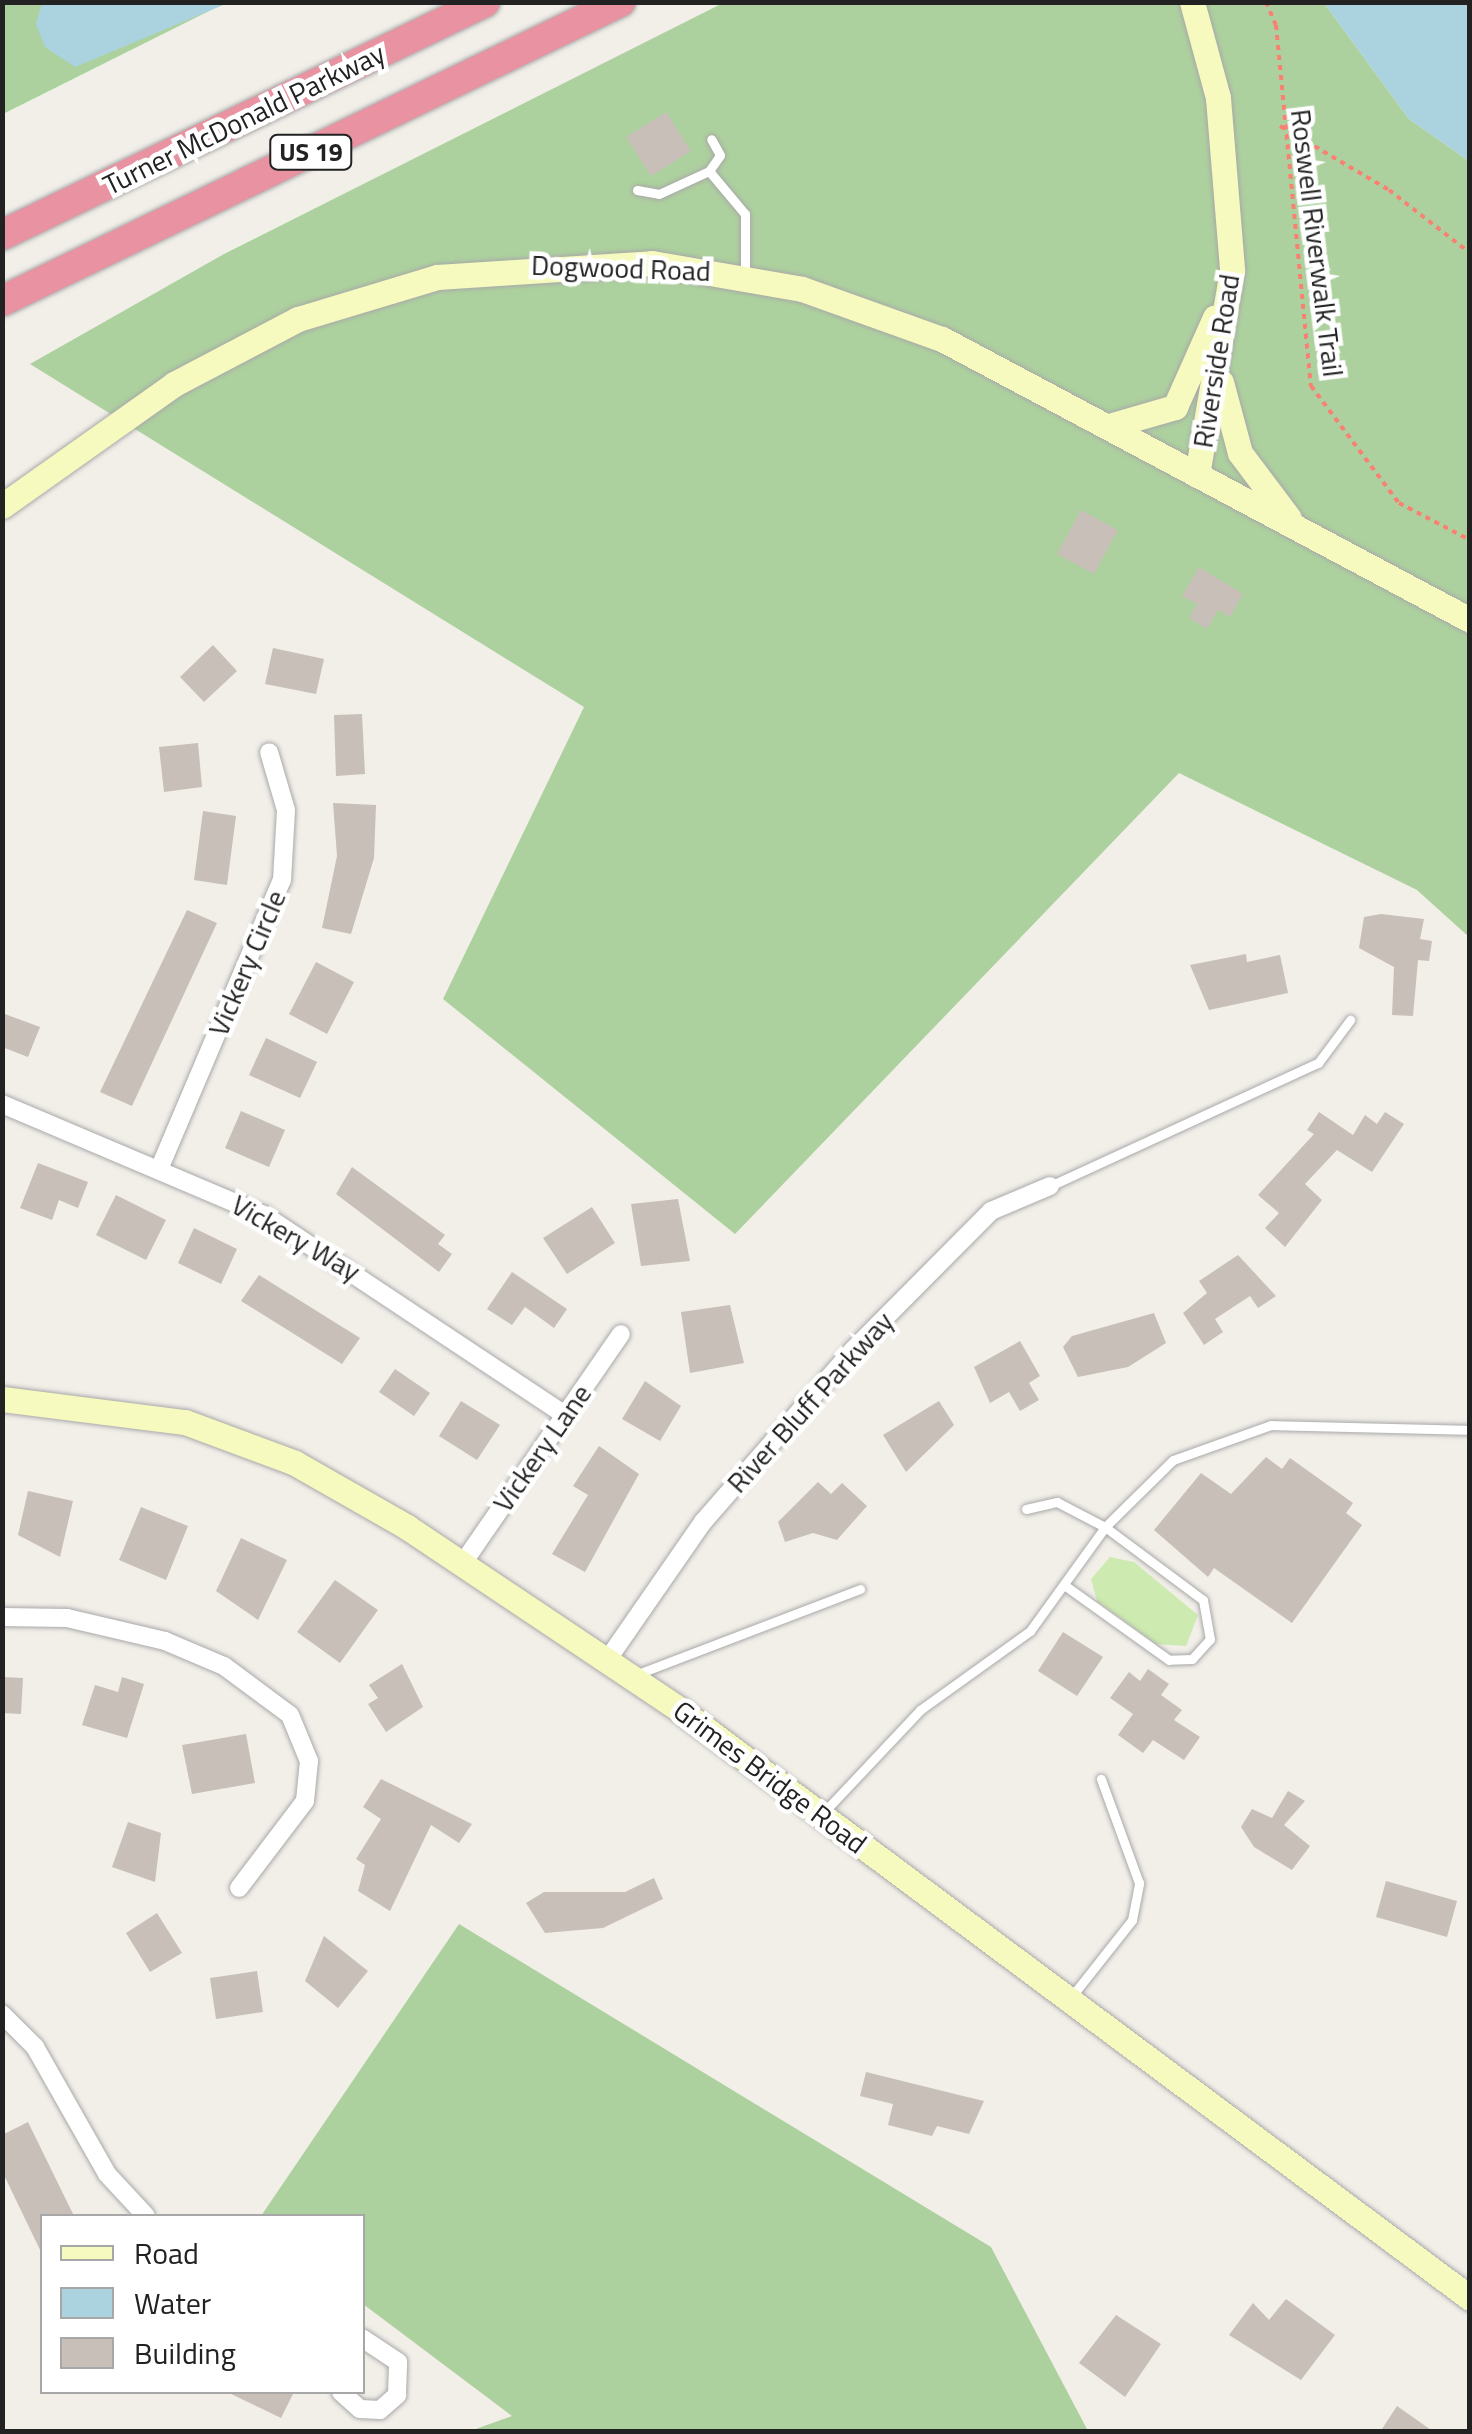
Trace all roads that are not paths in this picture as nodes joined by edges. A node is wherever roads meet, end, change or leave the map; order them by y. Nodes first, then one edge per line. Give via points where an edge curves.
1 (485, 2) edge
2 (620, 2) edge
3 (1192, 2) edge
4 (711, 138) dead end
5 (708, 171) junction
6 (637, 190) dead end
7 (2, 236) edge
8 (1232, 270) junction
9 (744, 276) junction
10 (2, 301) edge
11 (1218, 365) junction
12 (1108, 426) junction
13 (1197, 475) junction
14 (2, 506) edge
15 (1299, 529) junction
16 (1470, 620) edge
17 (269, 752) dead end
18 (1350, 1020) dead end
19 (2, 1104) edge
20 (160, 1166) junction
21 (1050, 1186) joint
22 (621, 1334) dead end
23 (2, 1399) edge
24 (566, 1415) junction
25 (1470, 1430) edge
26 (1026, 1509) dead end
27 (1105, 1527) junction
28 (464, 1563) junction
29 (1068, 1587) junction
30 (860, 1589) dead end
31 (2, 1616) edge
32 (608, 1659) junction
33 (633, 1676) junction
34 (1102, 1780) dead end
35 (822, 1814) junction
36 (239, 1888) dead end
37 (1067, 2002) junction
38 (2, 2014) edge
39 (144, 2214) edge
40 (1470, 2298) edge
41 (365, 2340) edge
42 (344, 2394) edge

1 - 7 highway, Turner McDonald Parkway / US 19
2 - 10 highway, US 19
3 - 8 street, Riverside Road via 1218,98
4 - 5 lane via 720,155
5 - 6 lane via 659,194
5 - 9 lane via 745,214
8 - 11 street, Riverside Road
8 - 12 street via 1181,401 1151,420
9 - 12 street, Dogwood Road via 902,322
9 - 14 street, Dogwood Road via 581,262 367,294 234,348
11 - 13 street, Riverside Road
11 - 15 street via 1240,453
12 - 13 street, Dogwood Road
13 - 15 street, Riverside Road
15 - 16 street, Riverside Road
17 - 20 street, Vickery Circle via 286,810 282,880
18 - 21 lane via 1318,1063
19 - 20 street, Vickery Way
20 - 24 street, Vickery Way via 300,1234
21 - 32 street, River Bluff Parkway via 991,1210 853,1350 703,1522
22 - 24 street, Vickery Lane
23 - 28 street, Grimes Bridge Road via 132,1410 240,1440
24 - 28 street, Vickery Lane
25 - 27 lane via 1271,1424 1173,1460
26 - 27 lane via 1056,1502
27 - 29 lane
27 - 29 lane via 1203,1600 1210,1639 1192,1659 1169,1660
28 - 32 street, Grimes Bridge Road
29 - 35 lane via 999,1660 920,1710
30 - 33 lane
31 - 36 street via 67,1618 165,1641 224,1666 290,1715 309,1761 305,1802
32 - 33 street, Grimes Bridge Road
33 - 35 street, Grimes Bridge Road
34 - 37 lane via 1139,1882 1132,1920
35 - 37 street, Grimes Bridge Road
37 - 40 street, Grimes Bridge Road
38 - 39 street via 35,2047 106,2174
41 - 42 street via 398,2362 397,2395 380,2410 360,2409

